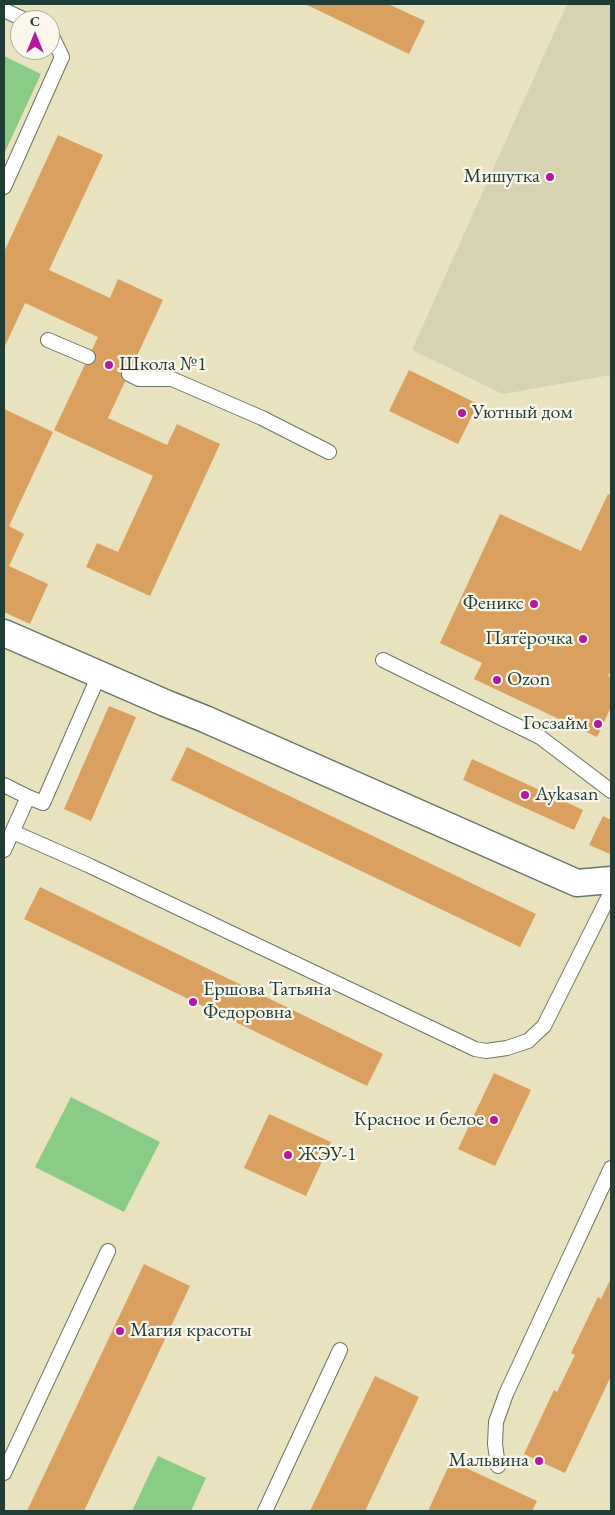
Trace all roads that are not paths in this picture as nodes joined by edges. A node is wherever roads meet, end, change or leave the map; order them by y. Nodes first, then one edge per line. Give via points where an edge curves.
1 (60, 53) edge
2 (4, 187) edge
3 (48, 340) dead end
4 (88, 357) dead end
5 (129, 374) dead end
6 (329, 452) dead end
7 (4, 633) edge
8 (383, 660) dead end
9 (99, 675) junction
10 (4, 785) edge
11 (611, 791) edge
12 (28, 797) junction
13 (12, 832) junction
14 (4, 850) edge
15 (611, 880) edge
16 (611, 892) edge
17 (611, 1168) edge
18 (108, 1251) dead end
19 (340, 1350) dead end
20 (498, 1466) dead end
21 (4, 1473) edge
22 (265, 1511) edge

1 - 2 lane via 62,57
3 - 4 lane
5 - 6 lane via 139,379 172,379 262,418
7 - 9 street
8 - 11 lane via 540,737
9 - 12 lane via 43,804
9 - 15 street via 576,883
10 - 12 lane
12 - 13 lane
13 - 14 lane
13 - 16 lane via 475,1049 486,1051 528,1041 544,1026
17 - 20 lane via 506,1394 496,1422
18 - 21 lane
19 - 22 lane

